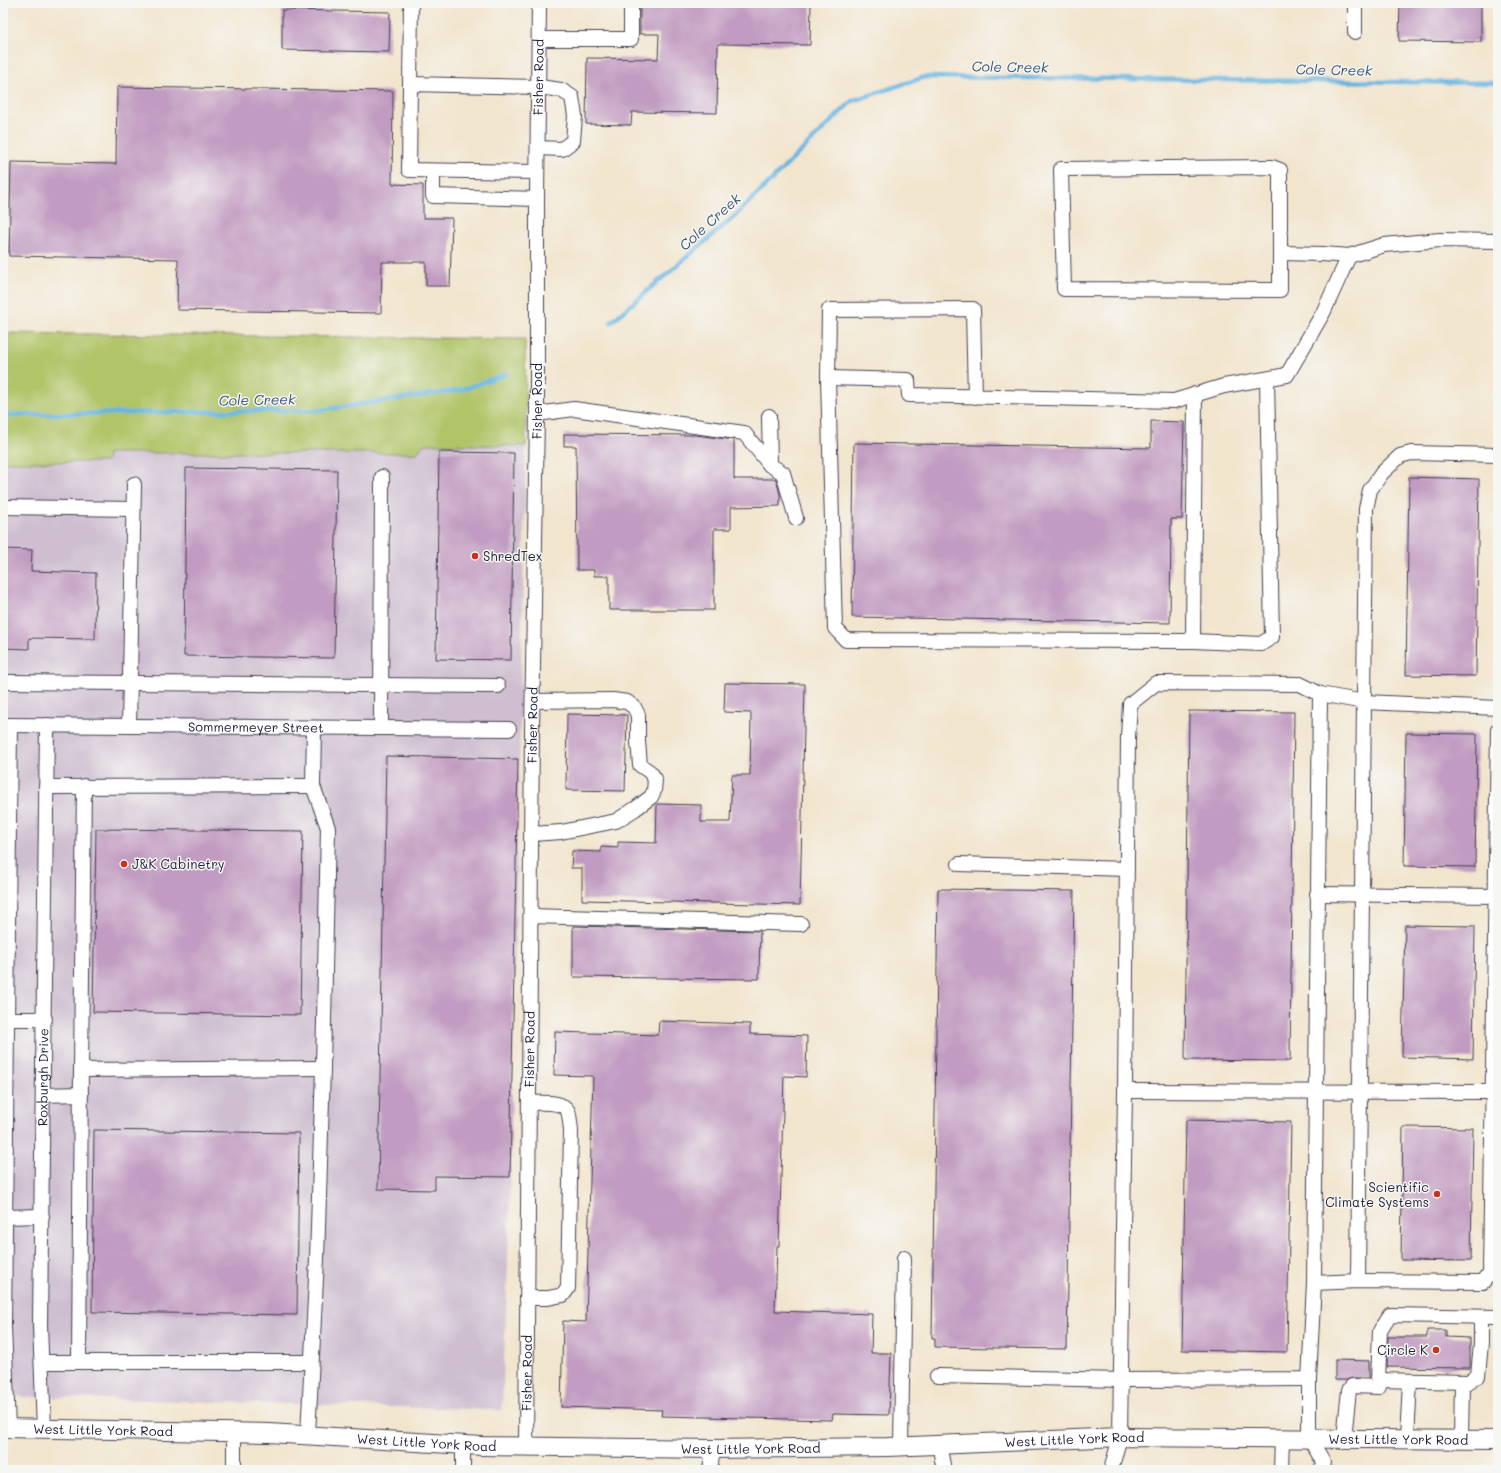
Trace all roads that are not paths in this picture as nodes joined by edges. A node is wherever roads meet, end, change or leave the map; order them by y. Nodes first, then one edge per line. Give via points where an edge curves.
1 (411, 3) edge
2 (539, 3) edge
3 (631, 3) edge
4 (1355, 3) edge
5 (1355, 32) dead end
6 (539, 39) junction
7 (410, 84) junction
8 (539, 87) junction
9 (538, 148) junction
10 (433, 171) junction
11 (537, 172) junction
12 (537, 199) junction
13 (1498, 241) edge
14 (1281, 253) junction
15 (1349, 256) junction
16 (828, 378) junction
17 (1267, 379) junction
18 (1195, 394) junction
19 (975, 397) junction
20 (537, 414) junction
21 (770, 416) dead end
22 (1498, 456) edge
23 (770, 465) junction
24 (382, 477) dead end
25 (134, 484) dead end
26 (3, 507) edge
27 (133, 509) junction
28 (796, 518) dead end
29 (1193, 641) junction
30 (3, 682) edge
31 (130, 683) junction
32 (381, 685) junction
33 (498, 686) dead end
34 (1320, 694) junction
35 (533, 701) junction
36 (1364, 702) junction
37 (1498, 708) edge
38 (7, 725) edge
39 (47, 725) junction
40 (129, 726) junction
41 (314, 728) junction
42 (381, 728) junction
43 (509, 729) dead end
44 (1498, 730) edge
45 (46, 786) junction
46 (84, 786) junction
47 (313, 786) junction
48 (532, 834) junction
49 (959, 864) dead end
50 (1126, 869) junction
51 (1317, 894) junction
52 (1362, 894) junction
53 (1496, 896) junction
54 (531, 916) junction
55 (801, 924) dead end
56 (6, 1019) edge
57 (45, 1019) junction
58 (324, 1068) junction
59 (81, 1070) junction
60 (1125, 1091) junction
61 (1316, 1092) junction
62 (1360, 1092) junction
63 (1496, 1092) edge
64 (81, 1094) junction
65 (43, 1095) junction
66 (529, 1103) junction
67 (42, 1216) junction
68 (5, 1217) junction
69 (904, 1258) dead end
70 (1358, 1281) junction
71 (1314, 1283) junction
72 (527, 1298) junction
73 (1481, 1317) junction
74 (1498, 1317) edge
75 (4, 1326) edge
76 (42, 1362) junction
77 (79, 1362) junction
78 (312, 1362) junction
79 (937, 1376) dead end
80 (1310, 1379) junction
81 (1121, 1380) junction
82 (1378, 1380) junction
83 (1410, 1381) junction
84 (1462, 1382) junction
85 (5, 1428) edge
86 (44, 1429) junction
87 (234, 1432) junction
88 (308, 1435) junction
89 (1120, 1437) junction
90 (1282, 1438) junction
91 (1309, 1438) junction
92 (1344, 1438) junction
93 (1407, 1439) junction
94 (1461, 1440) junction
95 (1498, 1440) edge
96 (939, 1444) junction
97 (464, 1445) junction
98 (901, 1446) junction
99 (526, 1447) junction
100 (713, 1449) junction
101 (234, 1470) edge
102 (464, 1470) edge
103 (710, 1470) edge
104 (944, 1470) edge
105 (1111, 1470) edge
106 (1281, 1470) edge
107 (1322, 1470) edge

1 - 7 street
2 - 6 street, Fisher Road
3 - 6 street via 631,39
4 - 5 street
6 - 8 street, Fisher Road
7 - 8 street
7 - 10 street via 409,170
8 - 9 street, Fisher Road
8 - 9 street via 560,90 572,97 575,116 573,141 562,149
9 - 11 street, Fisher Road
10 - 11 street
10 - 12 street via 433,196
11 - 12 street, Fisher Road
12 - 20 street, Fisher Road
13 - 15 street via 1440,240 1384,245
14 - 14 street via 1280,170 1272,167 1061,168 1064,290 1280,290
14 - 15 street
15 - 17 street via 1323,314 1287,375
16 - 19 street via 908,380 909,396
16 - 19 street via 829,310 973,309
16 - 29 street via 835,628 846,640
17 - 18 street
17 - 29 street via 1272,637 1261,644
18 - 19 street via 1174,401
18 - 29 street
20 - 23 street via 574,409 744,433
20 - 35 street, Fisher Road
21 - 23 street
22 - 36 street via 1412,453 1400,456 1382,473 1370,490 1366,509
23 - 28 street via 783,473
24 - 32 street
25 - 27 street
26 - 27 street
27 - 31 street
30 - 31 street
31 - 32 street
31 - 40 street
32 - 33 street
32 - 42 street
34 - 36 street
34 - 50 street via 1300,684 1156,683 1130,704
34 - 51 street
35 - 48 street, Fisher Road
35 - 48 street via 627,702 634,707 638,715 640,765 655,779 651,797 616,821 562,832
36 - 37 street
36 - 52 street
38 - 39 street, Sommermeyer Street
38 - 56 street
39 - 40 street, Sommermeyer Street
39 - 45 street, Roxburgh Drive
40 - 41 street, Sommermeyer Street
41 - 42 street, Sommermeyer Street
41 - 47 street
42 - 43 street, Sommermeyer Street
44 - 53 street
45 - 46 street
45 - 57 street, Roxburgh Drive
46 - 47 street
46 - 59 street
47 - 58 street via 328,828
48 - 54 street, Fisher Road
49 - 50 street
50 - 60 street
51 - 52 street
51 - 61 street
52 - 53 street
52 - 62 street
53 - 63 street
54 - 55 street
54 - 66 street, Fisher Road
56 - 57 street
56 - 68 street
57 - 65 street, Roxburgh Drive
58 - 59 street
58 - 78 street
59 - 64 street
60 - 61 street
60 - 81 street
61 - 62 street
61 - 71 street
62 - 63 street
62 - 70 street
63 - 70 street via 1490,1273 1483,1282
64 - 65 street
64 - 77 street
65 - 67 street, Roxburgh Drive
66 - 72 street, Fisher Road
66 - 72 street via 557,1104 565,1108 571,1130 568,1288 563,1295
67 - 68 street
67 - 76 street, Roxburgh Drive
68 - 75 street
69 - 98 street
70 - 71 street
71 - 80 street
72 - 99 street, Fisher Road
73 - 74 street
73 - 82 street via 1390,1315 1380,1331
73 - 84 street via 1478,1376 1468,1382
75 - 85 street
76 - 77 street
76 - 86 street, Roxburgh Drive
77 - 78 street
78 - 88 street
79 - 81 street
80 - 81 street
80 - 91 street
81 - 89 street
82 - 83 street
82 - 92 street via 1379,1386 1352,1386 1349,1390
83 - 84 street
83 - 93 street
84 - 94 street
85 - 86 main road, West Little York Road
86 - 87 main road, West Little York Road
87 - 88 main road, West Little York Road
87 - 101 street
88 - 97 main road, West Little York Road
89 - 90 main road, West Little York Road
89 - 96 main road, West Little York Road
89 - 105 street
90 - 91 main road, West Little York Road
90 - 106 street
91 - 92 main road, West Little York Road
91 - 107 street via 1323,1461
92 - 93 main road, West Little York Road
93 - 94 main road, West Little York Road
94 - 95 main road, West Little York Road
96 - 98 main road, West Little York Road
96 - 104 street
97 - 99 main road, West Little York Road
97 - 102 street
98 - 100 main road, West Little York Road
99 - 100 main road, West Little York Road
100 - 103 street

